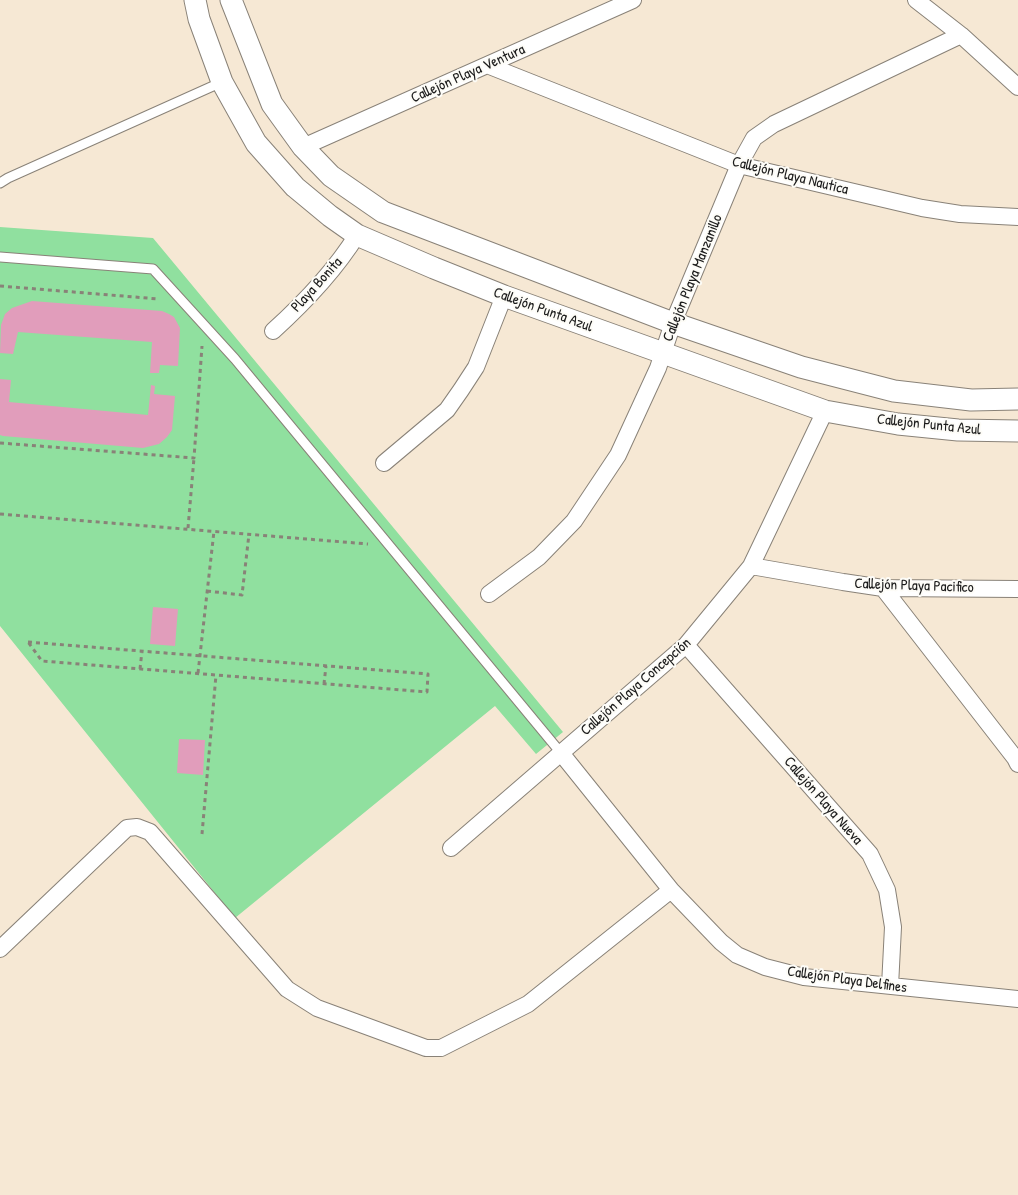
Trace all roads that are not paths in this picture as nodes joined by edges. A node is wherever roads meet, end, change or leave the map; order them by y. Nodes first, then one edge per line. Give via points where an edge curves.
1 (194, 0) edge
2 (231, 0) edge
3 (633, 0) edge
4 (916, 0) edge
5 (961, 35) junction
6 (487, 65) junction
7 (222, 82) junction
8 (1018, 87) edge
9 (303, 147) junction
10 (739, 165) junction
11 (0, 183) edge
12 (1018, 217) edge
13 (357, 235) junction
14 (0, 257) edge
15 (504, 296) junction
16 (673, 323) junction
17 (273, 331) dead end
18 (663, 354) junction
19 (1018, 399) edge
20 (825, 411) junction
21 (1018, 431) edge
22 (384, 463) dead end
23 (751, 566) junction
24 (883, 588) junction
25 (1018, 589) edge
26 (489, 594) dead end
27 (686, 645) junction
28 (561, 753) junction
29 (1017, 760) edge
30 (451, 848) dead end
31 (671, 890) junction
32 (0, 949) edge
33 (890, 986) junction
34 (1018, 999) edge

1 - 7 street, Callejón Punta Azul
2 - 9 street, Callejón Punta Azul via 272,104
3 - 6 street, Callejón Playa Ventura
4 - 5 street
5 - 8 street
5 - 10 street, Callejón Playa Manzanillo via 774,124 754,138
6 - 9 street, Callejón Playa Ventura
6 - 10 street, Callejón Playa Nautica
7 - 11 lane
7 - 13 street, Callejón Punta Azul via 256,143 295,187
9 - 16 street, Callejón Punta Azul via 331,176 383,212
10 - 12 street, Callejón Playa Nautica via 922,208
10 - 16 street, Callejón Playa Manzanillo
13 - 15 street, Callejón Punta Azul
13 - 17 street, Playa Bonita via 342,259 302,305
14 - 28 lane via 152,269 235,359
15 - 18 street, Callejón Punta Azul
15 - 22 street via 476,367 461,390 446,410
16 - 18 street, Callejón Playa Manzanillo
16 - 19 street, Callejón Punta Azul via 801,367 894,391 971,400
18 - 20 street, Callejón Punta Azul
18 - 26 street, Callejón Playa Manzanillo via 618,456 574,521 539,557
20 - 21 street, Callejón Punta Azul via 898,424
20 - 23 street, Callejón Playa Concepción
23 - 24 street, Callejón Playa Pacifico
23 - 27 street, Callejón Playa Concepción
24 - 25 street, Callejón Playa Pacifico
24 - 29 street
27 - 28 street, Callejón Playa Concepción
27 - 33 street, Callejón Playa Nueva via 870,854 887,890 892,927
28 - 30 street, Callejón Playa Concepción
28 - 31 street, Callejón Playa Delfines
31 - 32 street via 528,1004 442,1048 426,1048 317,1008 288,988 150,832 137,827 127,828
31 - 33 street, Callejón Playa Delfines via 721,942 738,955 765,968 804,977
33 - 34 street, Callejón Playa Delfines

